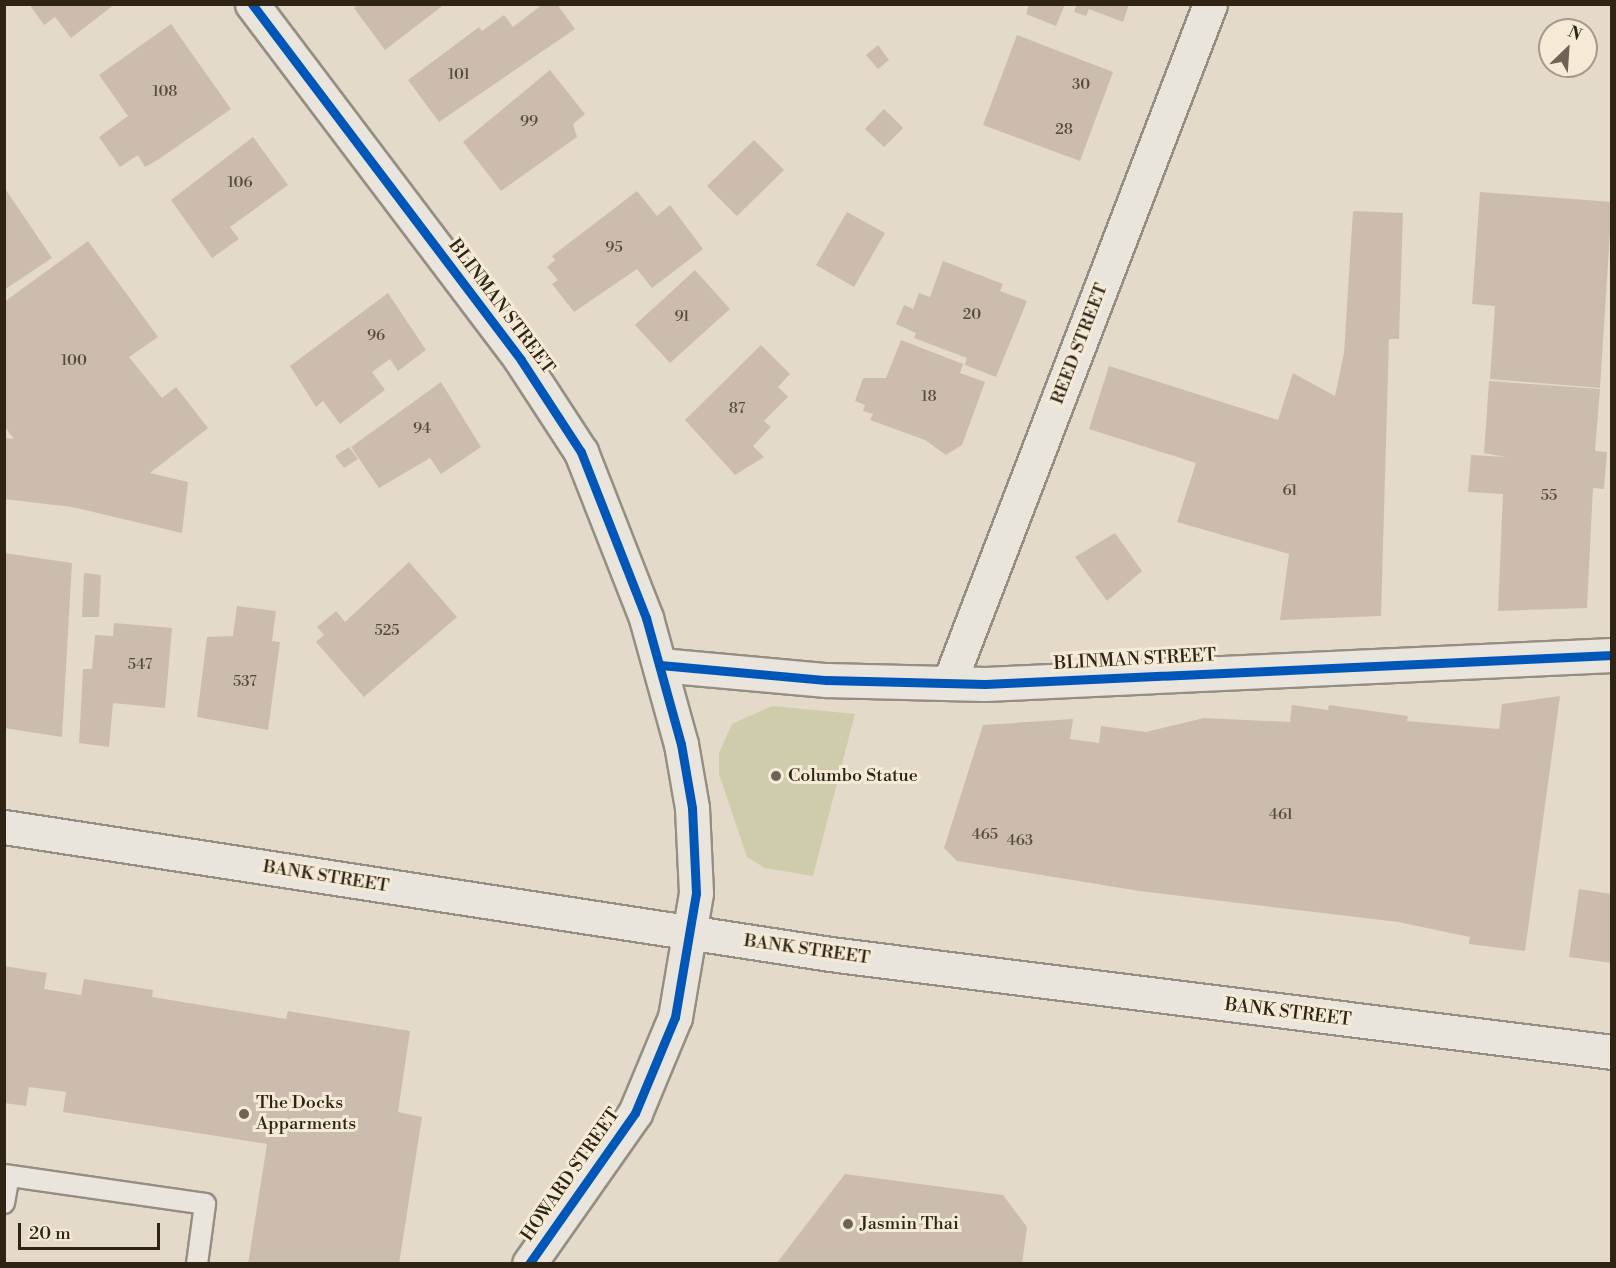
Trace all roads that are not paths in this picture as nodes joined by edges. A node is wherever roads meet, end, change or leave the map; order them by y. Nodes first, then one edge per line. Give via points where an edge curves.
1 (252, 4) edge
2 (1210, 4) edge
3 (1611, 655) edge
4 (660, 665) junction
5 (949, 683) junction
6 (4, 827) edge
7 (692, 933) junction
8 (1611, 1052) edge
9 (7, 1176) edge
10 (4, 1203) edge
11 (197, 1263) edge
12 (529, 1263) edge

1 - 4 street, BLINMAN STREET via 553,405 604,503
2 - 5 street, REED STREET
3 - 5 street, BLINMAN STREET
4 - 5 street, BLINMAN STREET via 826,680
4 - 7 street, BLINMAN STREET via 693,807
6 - 7 street, BANK STREET
7 - 8 street, BANK STREET
7 - 12 street, HOWARD STREET via 675,1017 634,1113
9 - 10 lane
9 - 11 lane via 205,1204

